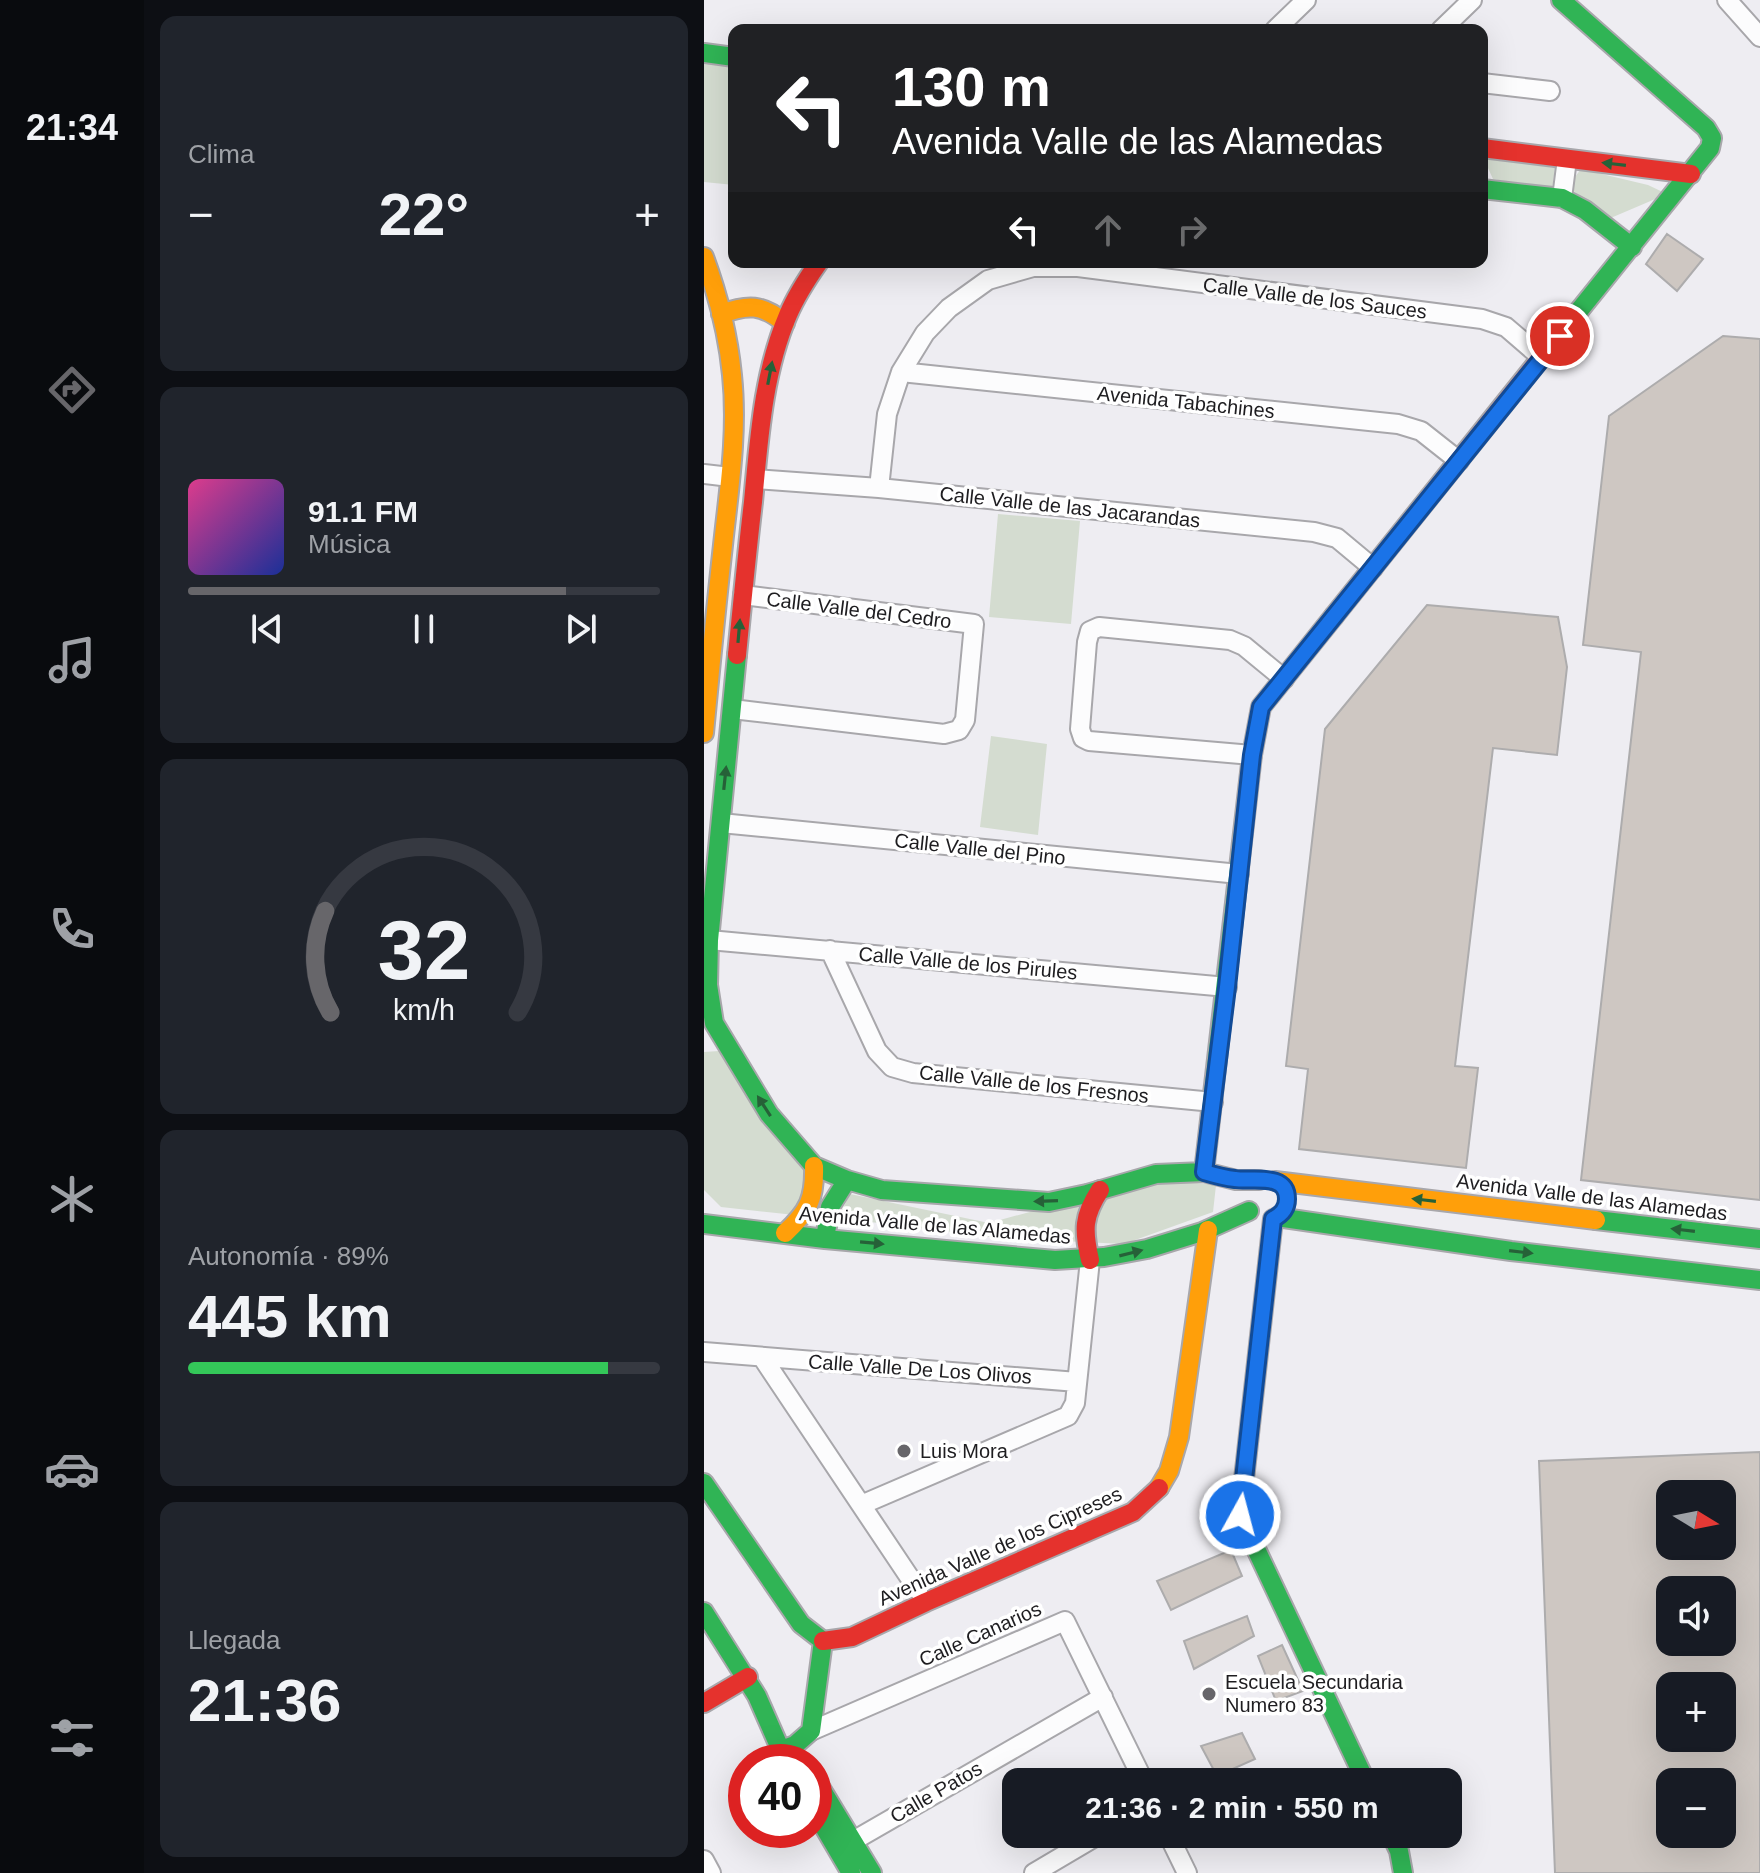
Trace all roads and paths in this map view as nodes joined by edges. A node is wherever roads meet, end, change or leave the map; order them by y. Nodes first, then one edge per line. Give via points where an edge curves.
1 (1306, 0) edge
2 (1472, 0) edge
3 (1561, 0) edge
4 (1727, 0) edge
5 (1289, 16) junction
6 (1270, 24) edge
7 (1281, 24) edge
8 (1447, 24) edge
9 (1760, 37) edge
10 (704, 53) edge
11 (728, 56) edge
12 (1488, 84) edge
13 (1550, 91) dead end
14 (1488, 149) edge
15 (1567, 159) junction
16 (1691, 174) junction
17 (1488, 190) edge
18 (1562, 198) junction
19 (1632, 247) junction
20 (704, 257) edge
21 (815, 268) edge
22 (1030, 268) edge
23 (1086, 268) edge
24 (721, 314) junction
25 (785, 323) junction
26 (1542, 358) junction
27 (901, 372) junction
28 (1459, 461) junction
29 (704, 474) edge
30 (730, 477) junction
31 (756, 479) junction
32 (879, 488) junction
33 (1373, 568) junction
34 (711, 589) edge
35 (743, 595) junction
36 (1284, 679) junction
37 (732, 709) junction
38 (705, 711) edge
39 (704, 733) edge
40 (1252, 755) junction
41 (721, 823) junction
42 (1239, 874) junction
43 (709, 940) junction
44 (830, 950) junction
45 (1227, 987) junction
46 (709, 1023) edge
47 (1213, 1102) junction
48 (814, 1166) junction
49 (1204, 1172) junction
50 (847, 1180) junction
51 (1267, 1180) junction
52 (1100, 1190) junction
53 (1249, 1211) junction
54 (1275, 1218) junction
55 (706, 1222) edge
56 (1208, 1230) junction
57 (785, 1233) junction
58 (825, 1239) junction
59 (1760, 1239) edge
60 (1090, 1260) junction
61 (1760, 1280) edge
62 (704, 1352) edge
63 (762, 1357) junction
64 (1077, 1382) junction
65 (704, 1483) edge
66 (861, 1505) junction
67 (918, 1590) dead end
68 (704, 1612) edge
69 (823, 1641) junction
70 (748, 1677) junction
71 (1103, 1697) junction
72 (704, 1703) edge
73 (811, 1731) junction
74 (782, 1744) edge
75 (797, 1744) edge
76 (1137, 1768) edge
77 (1359, 1768) edge
78 (832, 1807) edge
79 (832, 1841) edge
80 (853, 1841) junction
81 (1076, 1848) edge
82 (1175, 1848) edge
83 (1398, 1848) edge
84 (851, 1873) edge
85 (872, 1873) edge
86 (1034, 1873) edge
87 (1187, 1873) edge
88 (1403, 1873) edge

1 - 5 street
2 - 8 street
3 - 16 street via 1706,128 1710,148
4 - 9 street
5 - 6 street
5 - 7 street
10 - 11 street
12 - 13 street
14 - 15 street
16 -> 15 street
15 - 18 street
16 - 19 street
17 - 18 street
18 - 19 street
19 - 26 street
20 - 24 street
21 - 25 street
22 - 27 street, Calle Valle de los Sauces via 988,280 949,308 925,333
23 - 26 street, Calle Valle de los Sauces via 1482,319 1506,327
24 - 25 street via 761,307
24 - 30 street via 733,387
31 -> 25 street via 765,398
26 - 28 street
27 - 28 street, Avenida Tabachines via 1398,424 1421,431
27 - 32 street, Calle Valle de los Sauces via 887,414
28 - 33 street
29 - 30 street
30 - 34 street
31 - 32 street, Calle Valle de las Jacarandas
31 - 35 street
32 - 33 street, Calle Valle de las Jacarandas via 1314,532 1337,538
33 - 36 street
34 - 38 street
37 -> 35 street
35 - 37 street, Calle Valle del Cedro via 974,624 965,720 959,730 944,734
36 - 40 street via 1261,707
36 - 40 street via 1230,640 1099,627 1090,631 1083,738
41 -> 37 street
38 - 39 street
40 - 42 street
41 - 42 street, Calle Valle del Pino
41 - 43 street
42 - 45 street
43 - 44 street, Calle Valle de los Pirules
43 - 46 street
44 - 45 street, Calle Valle de los Pirules
44 - 47 street, Calle Valle de los Fresnos via 877,1051 892,1067
45 - 47 street
48 -> 46 street via 769,1114
47 - 49 street
48 - 50 street, Avenida Valle de las Alamedas
48 - 57 street via 811,1203
49 - 51 street, Avenida Valle de las Alamedas
49 - 52 street, Avenida Valle de las Alamedas via 1156,1174
52 -> 50 street, Avenida Valle de las Alamedas via 1049,1202 882,1190
50 - 58 street via 829,1208
51 - 53 street via 1254,1183 1247,1193
51 - 54 street via 1284,1189 1287,1202
59 -> 51 street, Avenida Valle de las Alamedas
52 - 60 street via 1084,1222
53 - 54 street via 1260,1219
53 - 56 street, Avenida Valle de las Alamedas
54 -> 61 street
54 - 77 street via 1240,1515
55 - 57 street, Avenida Valle de las Alamedas
60 -> 56 street, Avenida Valle de las Alamedas via 1123,1256
56 - 69 street, Avenida Valle de los Cipreses via 1179,1437 1172,1468 1157,1493 1133,1512 852,1637
57 - 58 street, Avenida Valle de las Alamedas
58 -> 60 street, Avenida Valle de las Alamedas
60 - 64 street
62 - 63 street, Calle Valle De Los Olivos
63 - 64 street, Calle Valle De Los Olivos
63 - 66 street, Calle Valle De Los Olivos
64 - 66 street via 1068,1416
65 - 69 street via 801,1624
66 - 67 street, Calle Valle De Los Olivos
68 - 70 street
69 - 73 street
70 - 72 street
70 - 74 street
71 - 73 street, Calle Canarios via 1065,1621
71 - 76 street, Calle Canarios
71 - 80 street, Calle Patos
73 - 75 street, Calle Canarios
78 - 80 street
79 - 84 street
80 - 85 street
81 - 86 street
82 - 87 street
83 - 88 street

